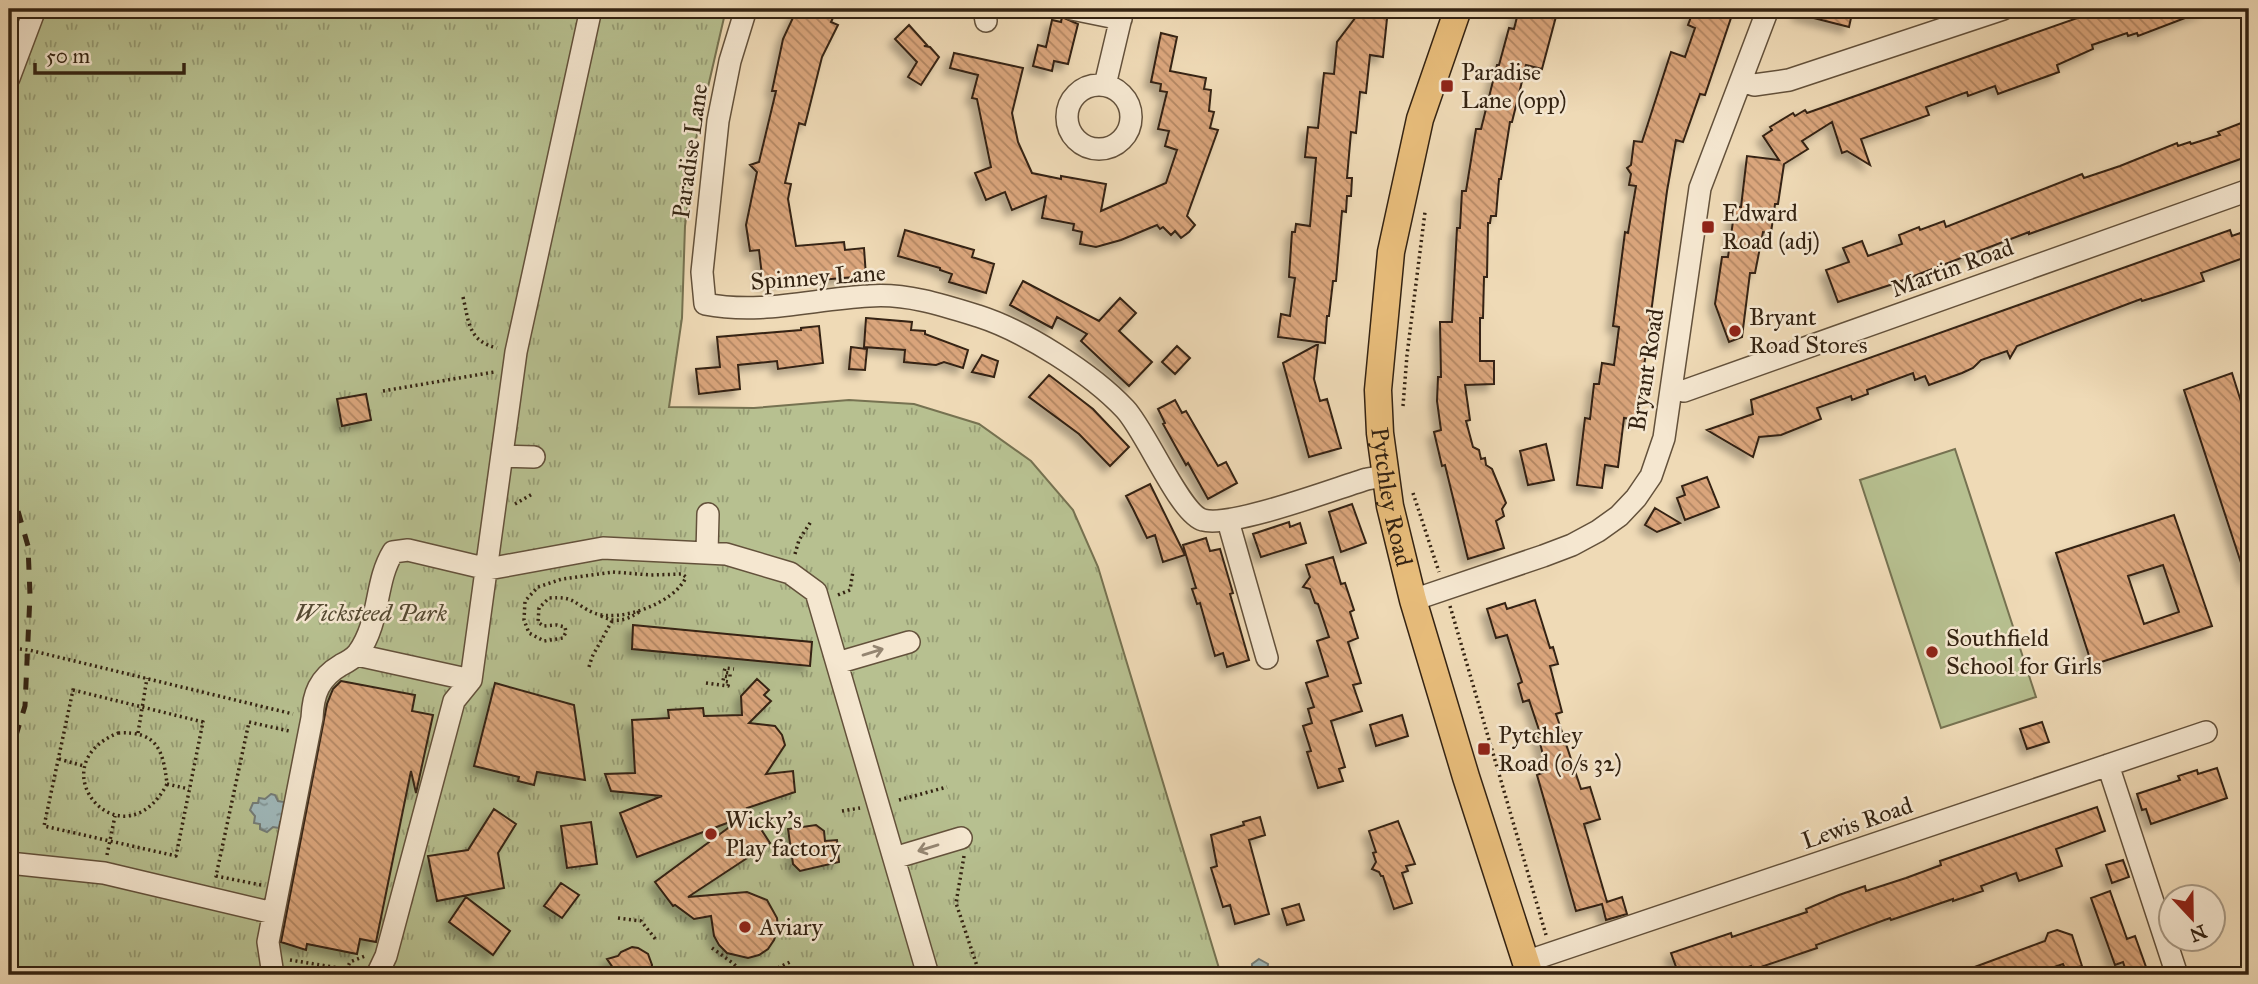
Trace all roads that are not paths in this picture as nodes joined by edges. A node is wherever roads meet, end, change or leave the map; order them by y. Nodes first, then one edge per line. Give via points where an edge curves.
1 (35, 9) edge
2 (591, 9) edge
3 (746, 9) edge
4 (1072, 9) edge
5 (1458, 9) edge
6 (1768, 9) edge
7 (2003, 9) edge
8 (1122, 14) edge
9 (9, 78) edge
10 (1741, 80) junction
11 (1105, 85) dead end
12 (2249, 190) edge
13 (705, 304) joint
14 (1672, 388) junction
15 (502, 456) junction
16 (534, 457) dead end
17 (1385, 476) junction
18 (708, 514) dead end
19 (1228, 521) junction
20 (707, 553) junction
21 (488, 569) junction
22 (1413, 600) junction
23 (909, 642) dead end
24 (357, 655) junction
25 (1267, 658) dead end
26 (837, 663) junction
27 (471, 680) junction
28 (2206, 732) dead end
29 (2108, 765) junction
30 (961, 838) road end
31 (894, 858) junction
32 (9, 863) edge
33 (273, 913) junction
34 (272, 966) edge
35 (1528, 969) edge
36 (377, 975) edge
37 (928, 975) edge
38 (2175, 975) edge

1 - 9 street
2 - 15 street via 515,360
3 - 13 street, Paradise Lane via 730,61 708,198 702,272
4 - 8 street
5 - 17 main road, Pytchley Road via 1420,119 1391,252 1378,390
6 - 10 street, Bryant Road
7 - 10 street via 1797,78 1754,85
8 - 11 street
10 - 14 street, Bryant Road via 1700,188
12 - 14 street, Martin Road via 1684,391
13 - 19 street, Spinney Lane via 762,309 872,295 915,299 981,317 1044,346 1088,376 1126,410 1187,510 1202,520
14 - 22 street, Bryant Road via 1664,438 1651,475 1619,516 1572,545
15 - 16 street
15 - 21 street
17 - 19 street, Spinney Lane
17 - 22 main road, Pytchley Road
18 - 20 street
19 - 25 street
20 - 21 street via 603,548
20 - 26 street via 790,573 816,592
21 - 24 street via 408,550 393,552 386,564 374,624
21 - 27 street
22 - 35 main road, Pytchley Road
26 -> 23 street
24 - 27 street
24 - 33 street via 328,673 312,698
26 - 31 street
27 - 36 street via 454,701 386,956
28 - 29 street, Lewis Road
29 - 35 street, Lewis Road
29 - 38 street
30 -> 31 street
31 - 37 street
32 - 33 street via 104,873
33 - 34 street via 268,943

